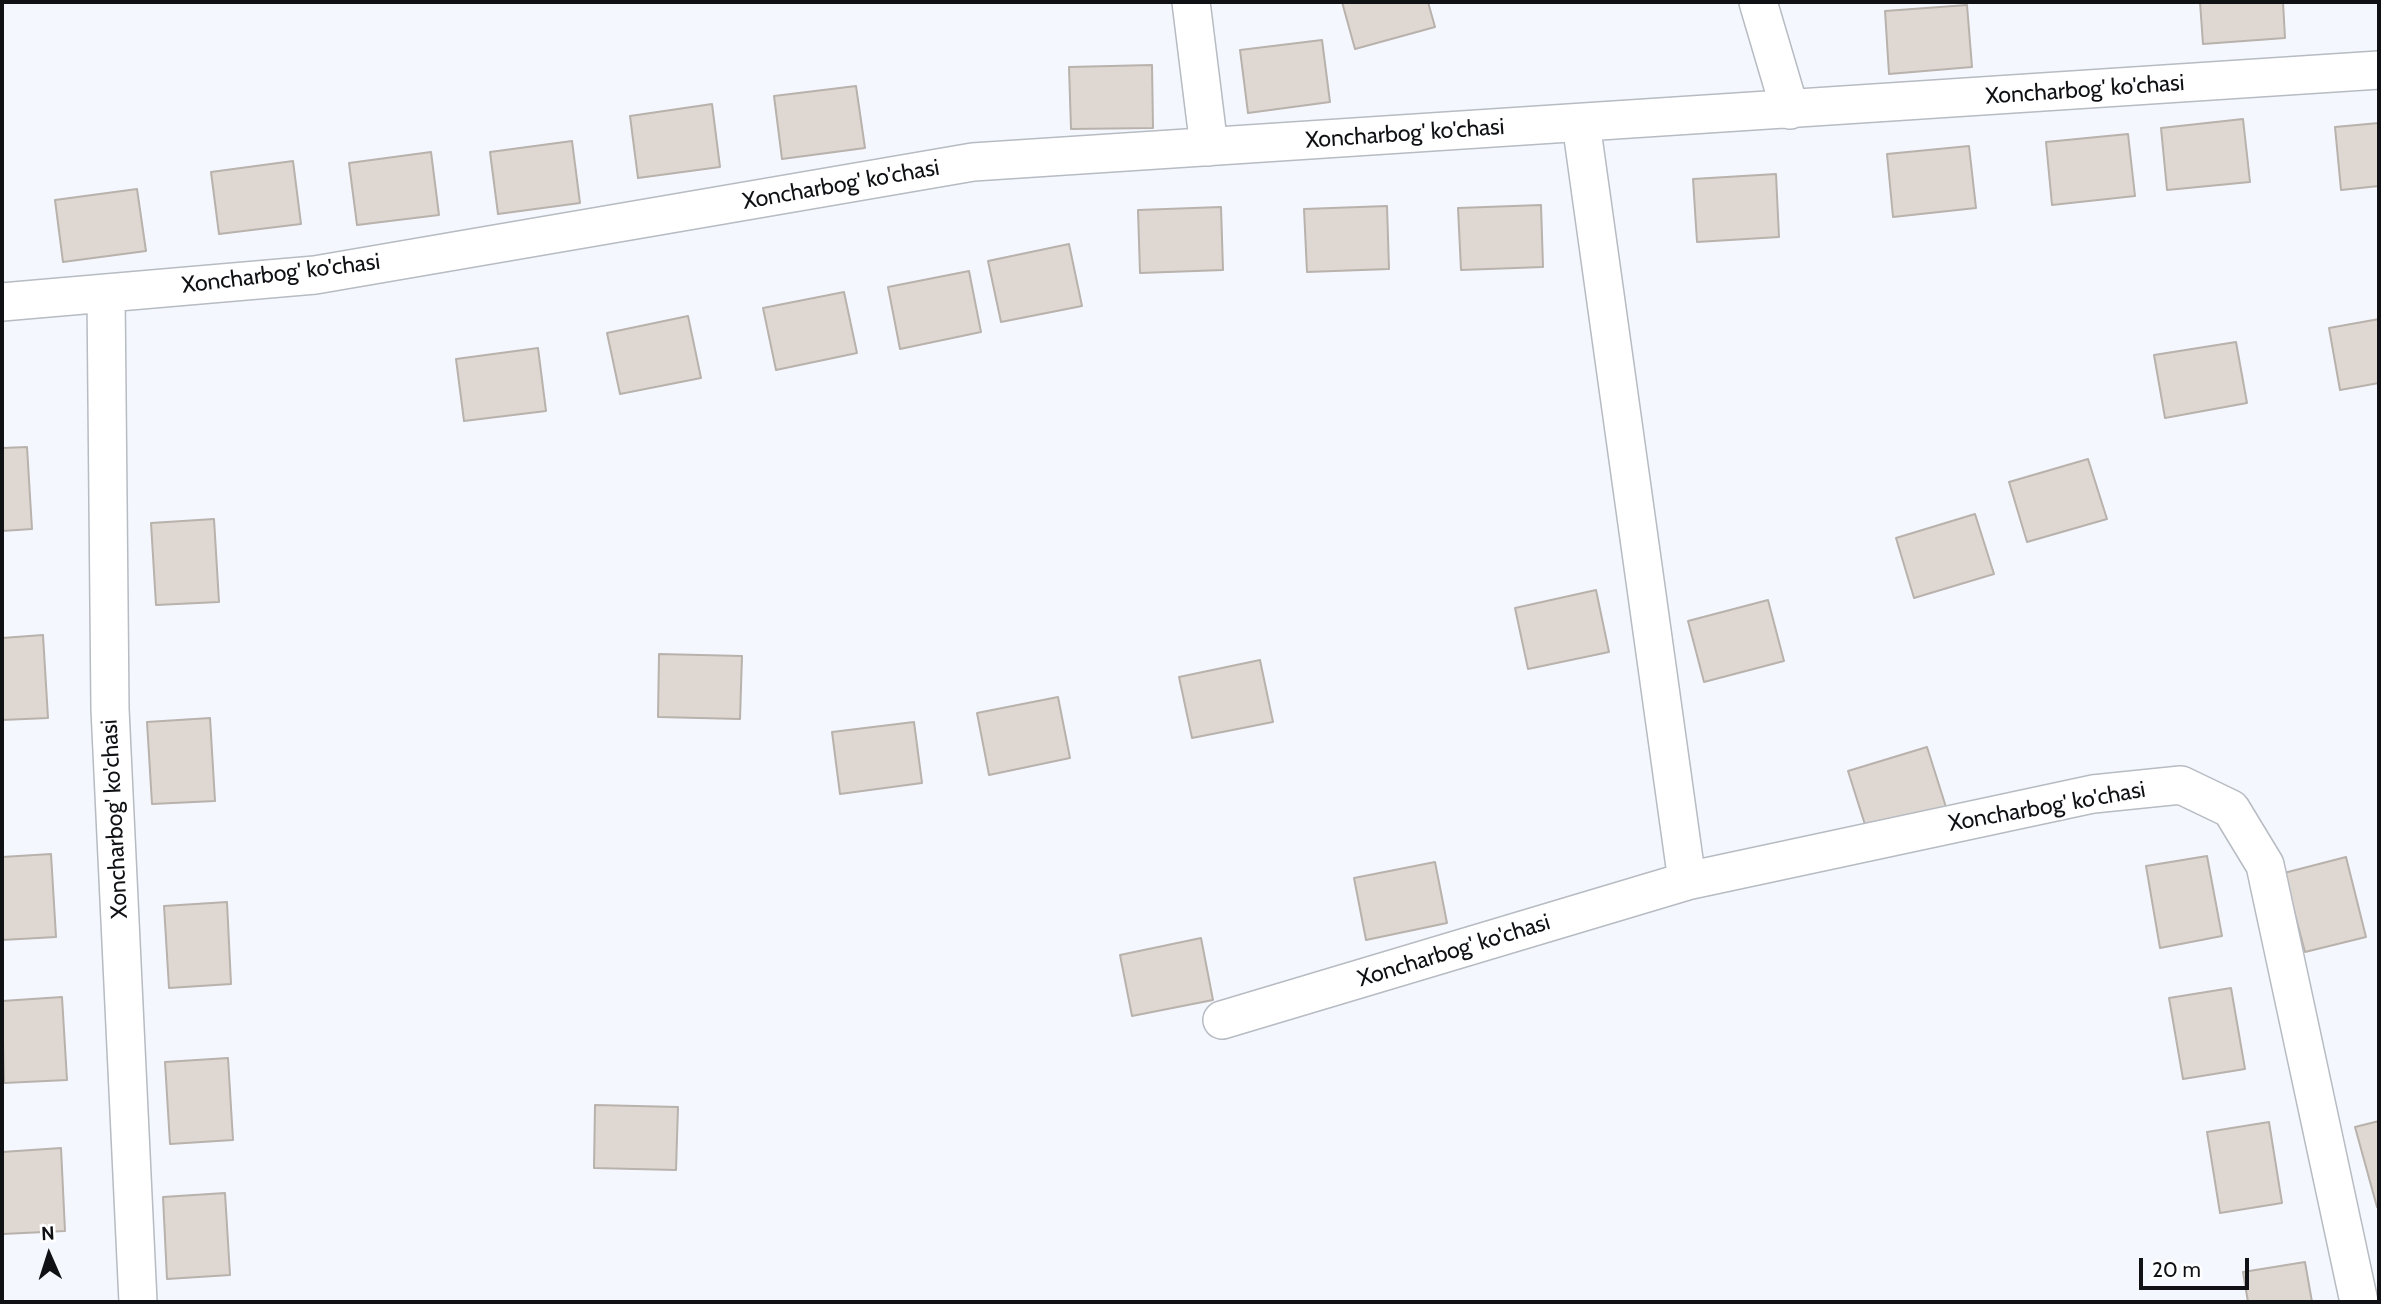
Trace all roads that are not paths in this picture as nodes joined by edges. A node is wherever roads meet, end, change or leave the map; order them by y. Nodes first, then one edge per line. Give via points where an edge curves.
1 (1191, 2) edge
2 (1758, 2) edge
3 (2379, 70) edge
4 (1790, 110) junction
5 (1581, 123) junction
6 (1209, 147) junction
7 (106, 293) junction
8 (2, 302) edge
9 (1687, 881) junction
10 (1222, 1020) dead end
11 (138, 1302) edge
12 (2359, 1302) edge

1 - 6 street
2 - 4 street
3 - 4 street, Xoncharbog' ko'chasi
4 - 5 street, Xoncharbog' ko'chasi
5 - 6 street, Xoncharbog' ko'chasi
5 - 9 street
6 - 7 street, Xoncharbog' ko'chasi via 973,162 315,275
7 - 8 street, Xoncharbog' ko'chasi
7 - 11 street, Xoncharbog' ko'chasi via 110,709
9 - 10 street, Xoncharbog' ko'chasi
9 - 12 street, Xoncharbog' ko'chasi via 2093,794 2181,785 2231,809 2265,864

